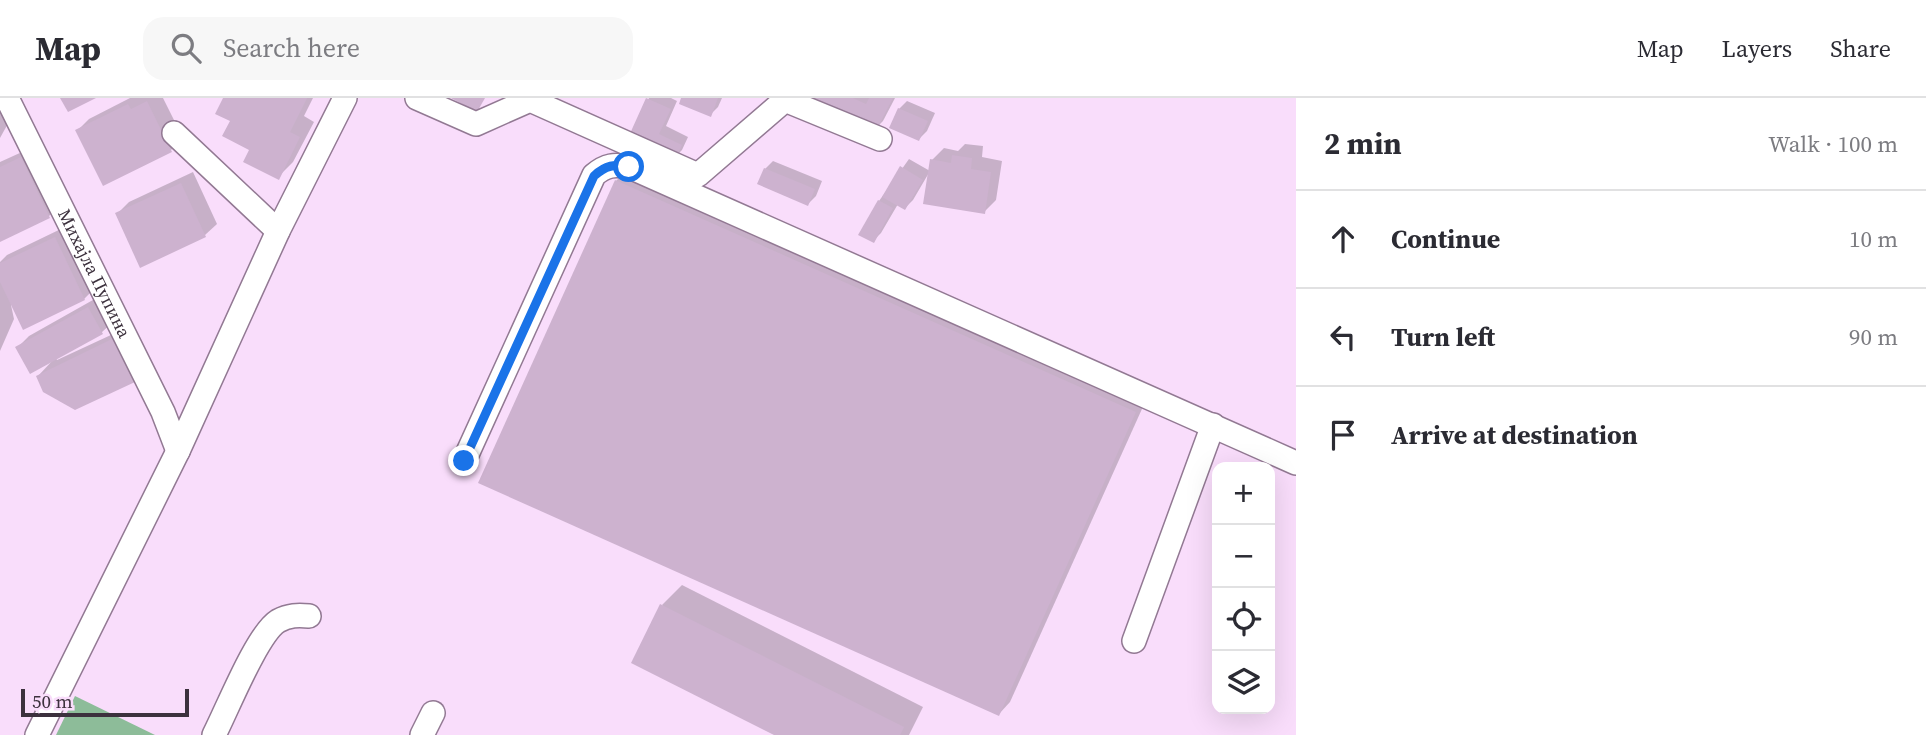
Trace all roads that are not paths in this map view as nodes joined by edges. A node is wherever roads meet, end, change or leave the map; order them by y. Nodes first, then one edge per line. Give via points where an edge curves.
1 (8, 98) edge
2 (345, 98) edge
3 (416, 98) edge
4 (174, 133) dead end
5 (880, 139) dead end
6 (278, 231) junction
7 (1213, 425) junction
8 (178, 451) junction
9 (464, 461) dead end
10 (1296, 463) edge
11 (309, 616) dead end
12 (1134, 640) dead end
13 (433, 712) dead end
14 (37, 735) edge
15 (214, 735) edge
16 (422, 735) edge

1 - 8 street, Михајла Пупина
2 - 6 street
3 - 5 street via 476,124 530,100 698,176 785,100
4 - 6 street
6 - 8 street
7 - 9 street via 616,165 604,166 594,176
7 - 10 street
7 - 12 street
8 - 14 street
11 - 15 street via 292,615 276,622 263,636
13 - 16 street

